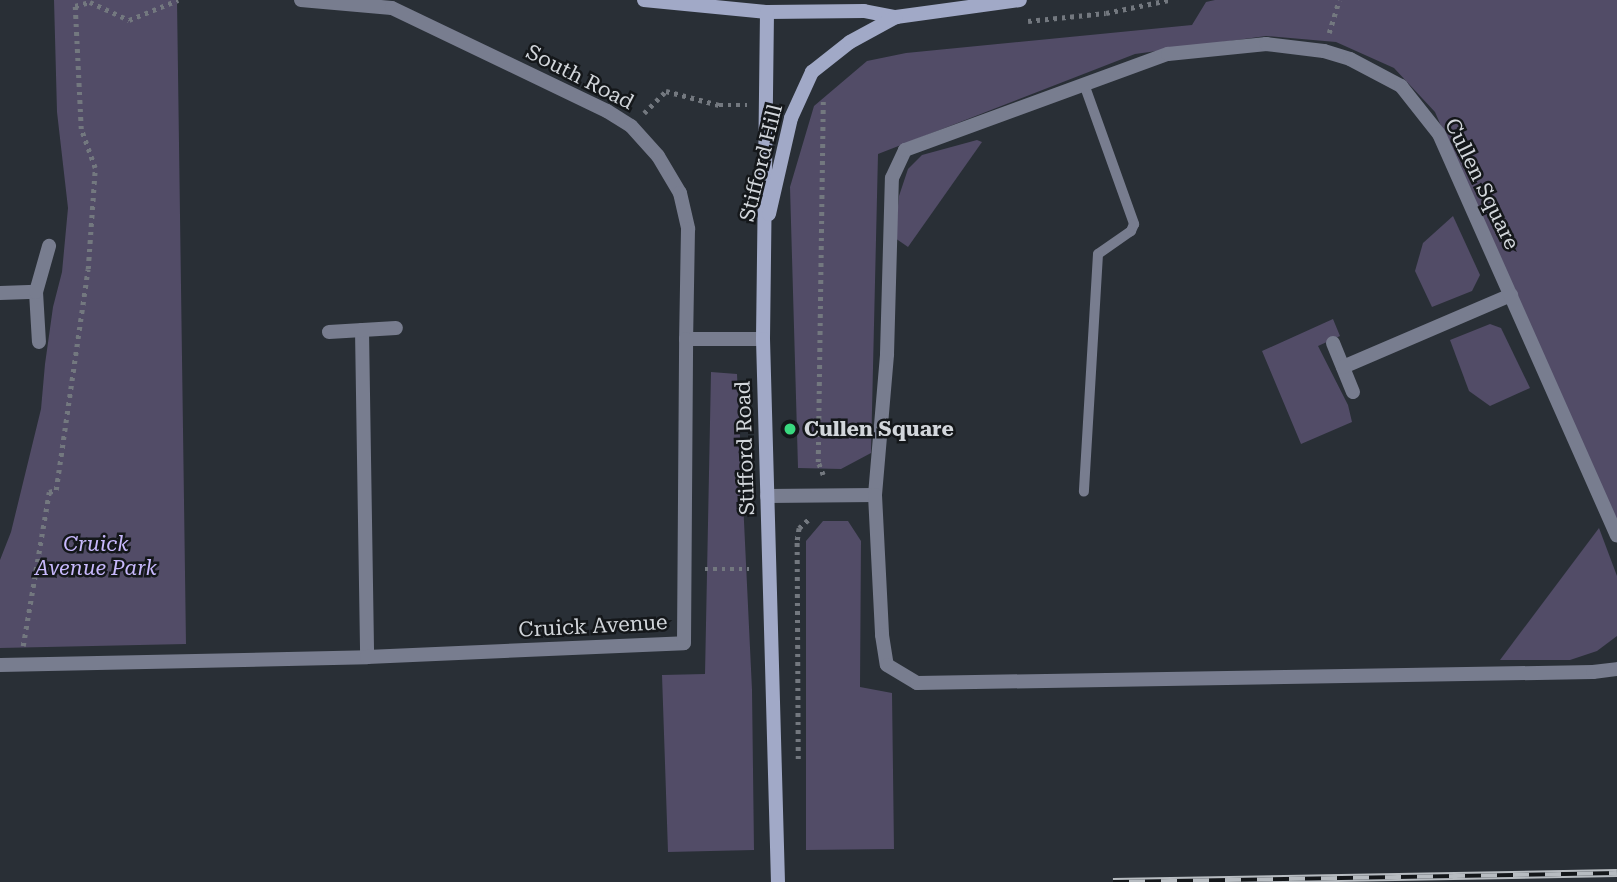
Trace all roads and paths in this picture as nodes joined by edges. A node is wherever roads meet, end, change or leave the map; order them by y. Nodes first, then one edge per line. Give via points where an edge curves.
1 (178, 0) edge
2 (300, 0) edge
3 (644, 0) edge
4 (1020, 0) edge
5 (1169, 0) edge
6 (1339, 0) edge
7 (1336, 8) dead end
8 (766, 12) junction
9 (896, 17) junction
10 (1024, 21) dead end
11 (1084, 84) junction
12 (805, 87) junction
13 (764, 105) junction
14 (631, 126) junction
15 (762, 243) junction
16 (49, 246) dead end
17 (36, 292) junction
18 (0, 293) edge
19 (1511, 295) junction
20 (396, 328) dead end
21 (362, 330) junction
22 (329, 331) dead end
23 (686, 339) junction
24 (763, 339) junction
25 (38, 342) dead end
26 (1333, 343) dead end
27 (1343, 367) junction
28 (1353, 392) dead end
29 (825, 481) dead end
30 (1084, 492) dead end
31 (876, 495) junction
32 (767, 496) junction
33 (818, 512) dead end
34 (1617, 535) edge
35 (701, 569) dead end
36 (750, 569) dead end
37 (367, 657) junction
38 (20, 664) junction
39 (0, 665) edge
40 (1617, 669) edge
41 (798, 768) dead end
42 (778, 882) edge

1 - 38 path via 129,20 90,2 75,6 81,129 95,167 89,257 56,490 49,492
2 - 14 street, South Road via 392,8
3 - 8 main road
4 - 9 main road, Stifford Hill
5 - 10 path via 1106,13
6 - 7 path
8 - 9 main road, Stifford Hill via 864,11
8 - 13 main road, Stifford Road
9 - 12 main road, Stifford Hill via 850,42 812,72
11 - 19 street, Cullen Square via 1168,54 1266,44 1350,59 1402,86 1439,134
11 - 30 lane via 1134,224 1098,254
11 - 31 street, Cullen Square via 905,150 891,178 887,354
12 - 15 main road, Stifford Hill via 791,118
12 - 29 path via 824,88 818,462
13 - 14 path via 719,105 666,91
13 - 15 main road, Stifford Road
14 - 23 street, South Road via 658,156 680,193 688,229
15 - 24 main road, Stifford Road
16 - 17 street
17 - 18 street
17 - 25 street
19 - 27 street
19 - 34 street, Cullen Square
20 - 21 street
21 - 22 street
21 - 37 street
23 - 24 street
23 - 37 street, Cruick Avenue via 684,643
24 - 32 main road, Stifford Road
26 - 27 street
27 - 28 street
31 - 32 street
31 - 40 street, Cullen Square via 887,665 918,683 1593,673
32 - 42 main road, Stifford Road
33 - 41 path via 799,528 797,540
35 - 36 path
37 - 38 street, Cruick Avenue
38 - 39 street, Cruick Avenue

